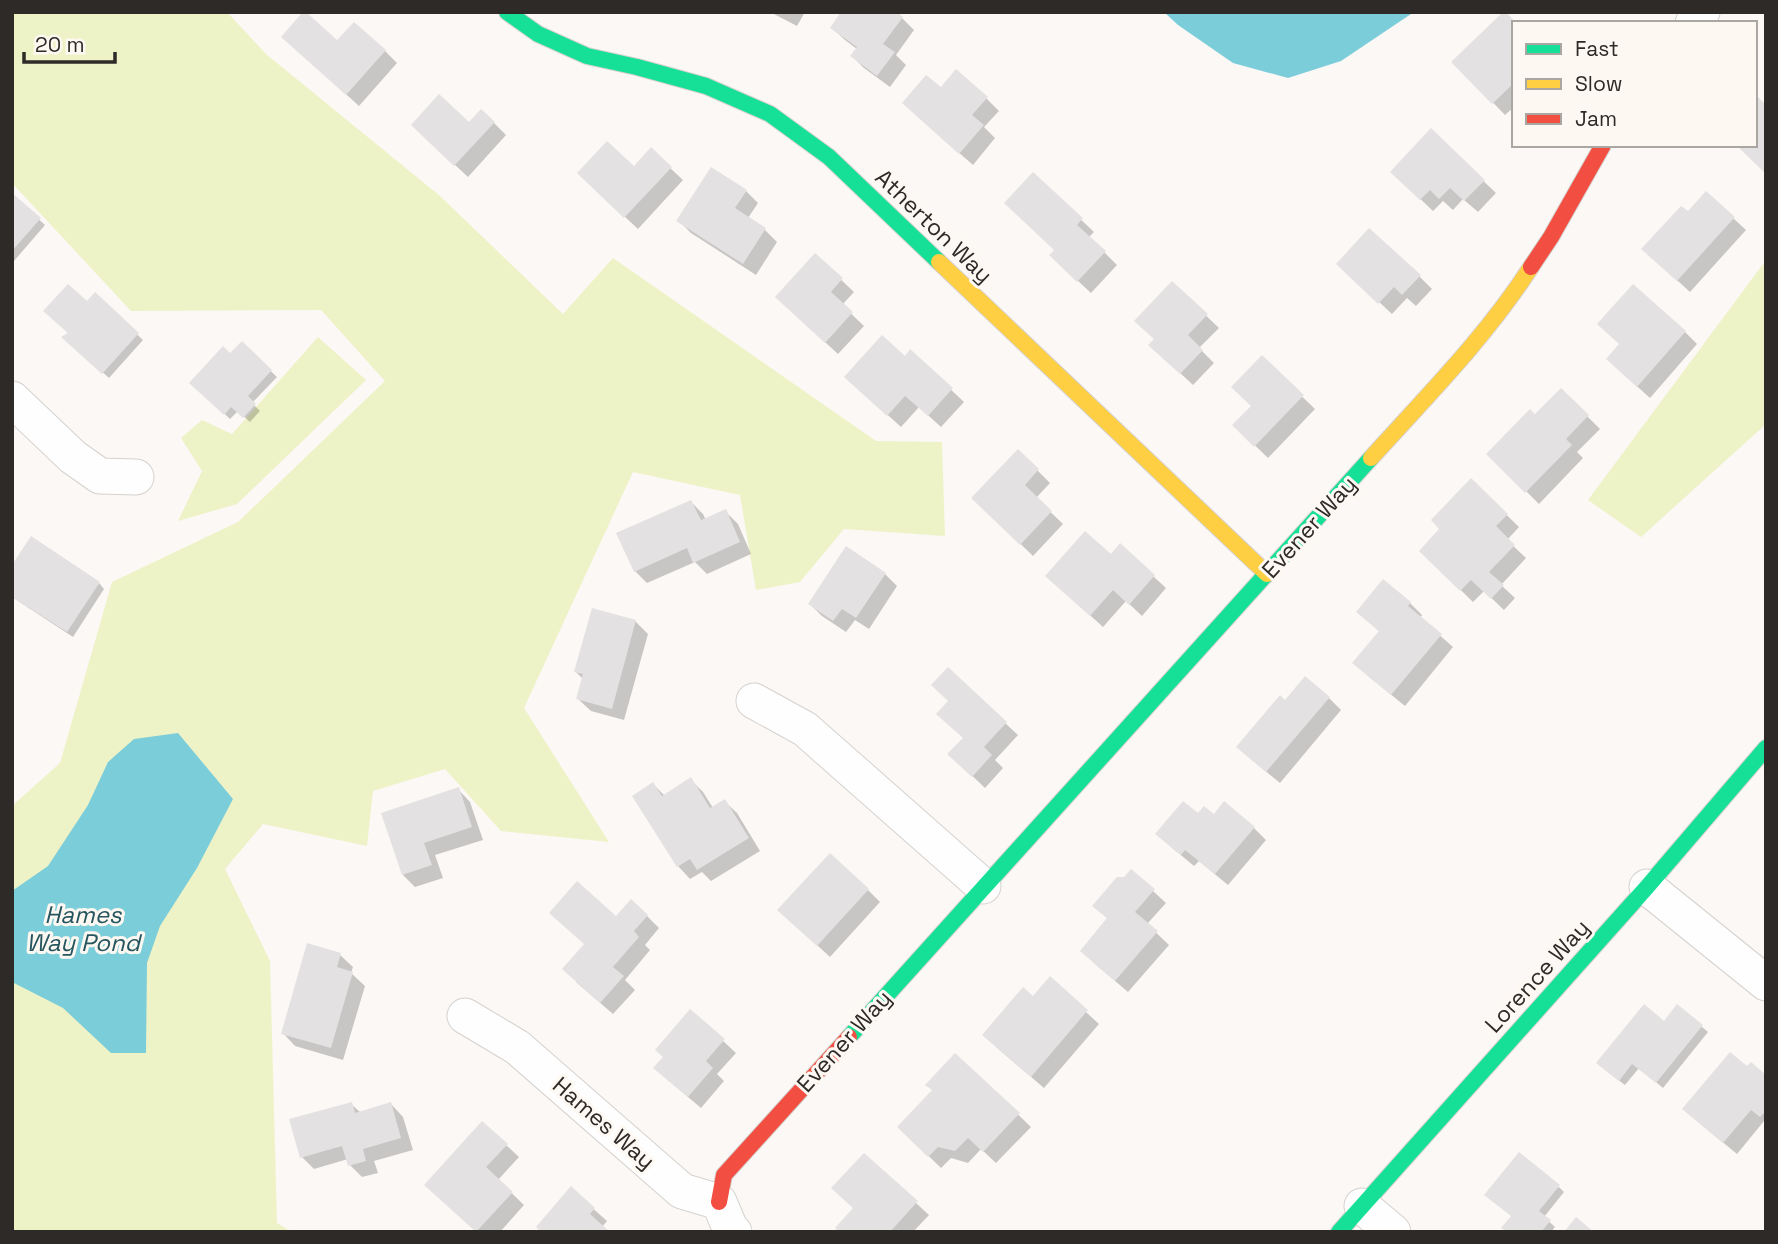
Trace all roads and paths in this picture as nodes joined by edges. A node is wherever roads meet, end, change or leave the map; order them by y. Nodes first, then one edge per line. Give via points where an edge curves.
1 (506, 12) edge
2 (1603, 147) edge
3 (12, 399) edge
4 (136, 477) dead end
5 (1267, 574) junction
6 (754, 701) dead end
7 (1766, 748) edge
8 (983, 886) junction
9 (1647, 887) junction
10 (1766, 983) edge
11 (466, 1016) dead end
12 (1362, 1206) junction
13 (726, 1217) edge
14 (1339, 1232) edge
15 (1393, 1232) edge

1 - 5 street, Atherton Way via 538,34 587,56 706,86 757,108 829,157
2 - 5 street, Evener Way via 1511,298
3 - 4 street via 100,476
5 - 8 street, Evener Way
6 - 8 street via 806,729
7 - 9 street, Lorence Way
8 - 13 street, Evener Way via 723,1175
9 - 10 street
9 - 12 street, Lorence Way
11 - 13 street, Hames Way via 517,1047 682,1191
12 - 14 street, Lorence Way
12 - 15 street

